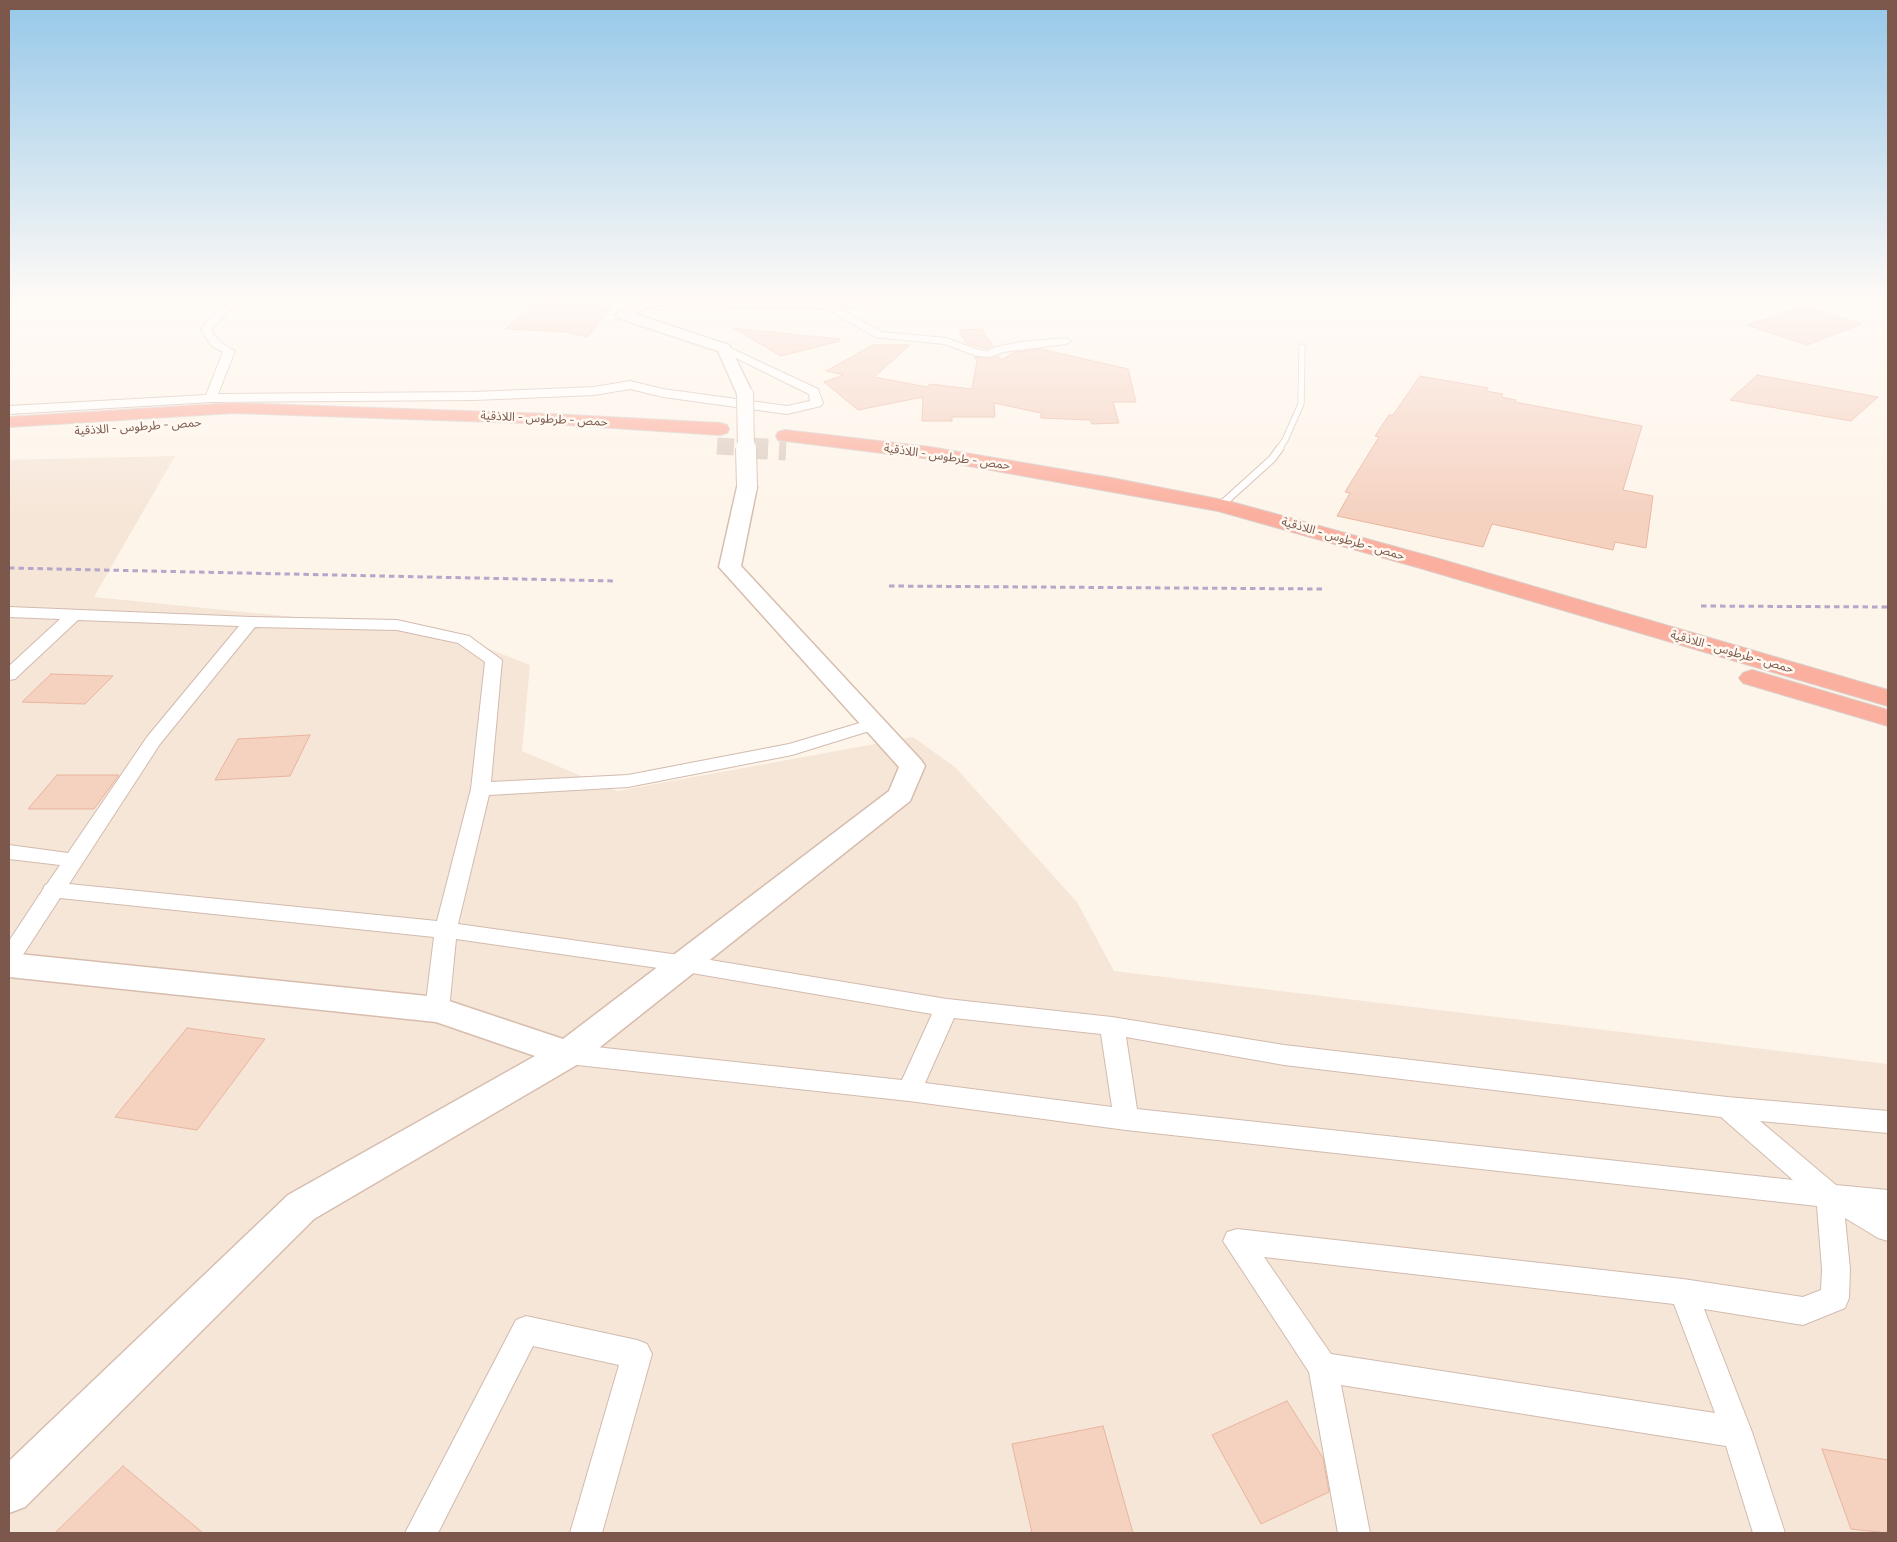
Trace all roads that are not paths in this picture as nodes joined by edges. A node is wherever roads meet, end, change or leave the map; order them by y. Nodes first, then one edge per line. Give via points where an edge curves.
1 (221, 373) edge
2 (735, 373) edge
3 (775, 373) edge
4 (1302, 373) edge
5 (211, 398) junction
6 (9, 410) edge
7 (9, 422) edge
8 (443, 433) dead end
9 (9, 436) edge
10 (668, 444) dead end
11 (1221, 505) junction
12 (9, 612) edge
13 (74, 614) junction
14 (251, 622) junction
15 (9, 675) edge
16 (1888, 698) edge
17 (1888, 718) edge
18 (873, 724) junction
19 (481, 789) junction
20 (9, 852) edge
21 (72, 860) junction
22 (52, 890) junction
23 (446, 930) junction
24 (9, 958) edge
25 (686, 964) junction
26 (9, 965) edge
27 (947, 1008) junction
28 (437, 1010) junction
29 (1112, 1026) junction
30 (568, 1054) junction
31 (909, 1091) junction
32 (1727, 1107) junction
33 (1126, 1118) junction
34 (1888, 1122) edge
35 (1830, 1196) junction
36 (1888, 1202) edge
37 (1888, 1229) edge
38 (1683, 1292) junction
39 (1323, 1367) junction
40 (1737, 1432) junction
41 (9, 1491) edge
42 (421, 1533) edge
43 (586, 1533) edge
44 (1354, 1533) edge
45 (1769, 1533) edge

1 - 5 street
2 - 18 main road, bridge via 745,394 747,487 730,567
3 - 5 street via 814,392 817,403 787,410 663,393 630,385 594,391 474,396
4 - 11 lane via 1301,404 1285,440 1272,459
5 - 6 street
7 - 10 highway, حمص - طرطوس - اللاذقية via 233,408 552,419 719,437
8 - 9 highway, حمص - طرطوس - اللاذقية via 218,422
11 - 16 highway, حمص - طرطوس - اللاذقية
11 - 17 highway, حمص - طرطوس - اللاذقية via 930,453 786,443 1057,488 1280,538 1432,579
12 - 13 street
13 - 14 street
13 - 15 street
14 - 19 street via 397,625 463,639 494,660
14 - 21 street via 153,741
18 - 19 street via 792,748 628,781
18 - 25 main road via 912,766 901,795
19 - 23 street
20 - 21 street
21 - 22 street
22 - 23 street
22 - 24 street
23 - 25 street
23 - 28 street
25 - 27 street
25 - 30 main road
26 - 28 main road
27 - 29 street
27 - 31 street
28 - 30 main road
29 - 32 street via 1284,1056
29 - 33 street
30 - 31 street
30 - 41 main road via 301,1207
31 - 33 street
32 - 34 street
32 - 35 street
33 - 35 street
35 - 36 street
35 - 37 street
35 - 38 street via 1835,1298 1803,1310
38 - 39 street via 1237,1241
38 - 40 street
39 - 40 street
39 - 44 street
40 - 45 street
42 - 43 street via 526,1330 637,1354

